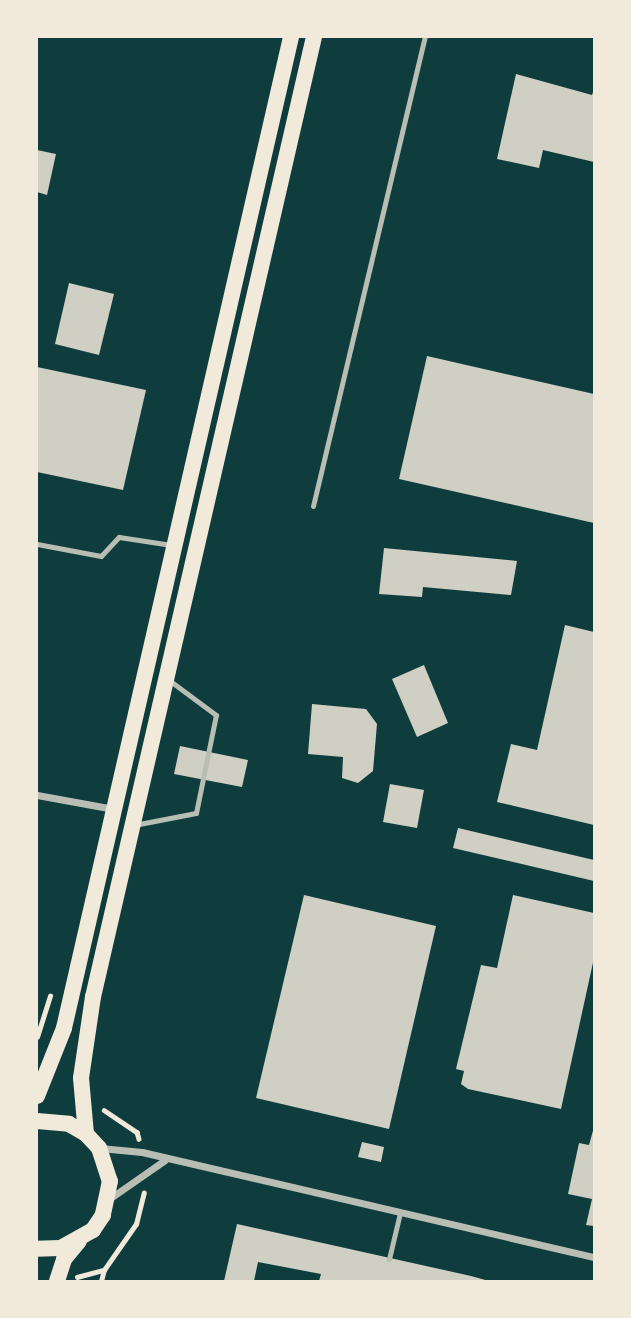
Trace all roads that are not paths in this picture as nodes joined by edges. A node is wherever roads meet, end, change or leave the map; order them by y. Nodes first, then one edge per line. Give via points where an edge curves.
1 (291, 37) edge
2 (314, 37) edge
3 (425, 37) edge
4 (313, 506) dead end
5 (37, 544) edge
6 (174, 546) junction
7 (169, 680) junction
8 (37, 794) edge
9 (114, 809) junction
10 (134, 825) junction
11 (37, 1096) edge
12 (37, 1121) edge
13 (86, 1134) junction
14 (99, 1148) junction
15 (166, 1160) junction
16 (109, 1199) junction
17 (400, 1213) junction
18 (79, 1241) junction
19 (37, 1249) edge
20 (594, 1257) edge
21 (389, 1259) dead end
22 (64, 1280) edge

1 - 6 main road
2 - 7 main road
3 - 4 lane
5 - 6 lane via 101,556 119,537
6 - 9 main road
7 - 10 main road
7 - 10 lane via 216,715 196,813
8 - 9 street
9 - 11 main road via 64,1028
10 - 13 main road via 83,1049 80,1093
12 - 13 main road via 69,1124
13 - 14 main road
14 - 15 street
14 - 16 main road via 110,1181
15 - 16 street
15 - 17 street
16 - 18 main road via 103,1215
17 - 20 street
17 - 21 lane
18 - 19 main road
18 - 22 main road via 65,1259

